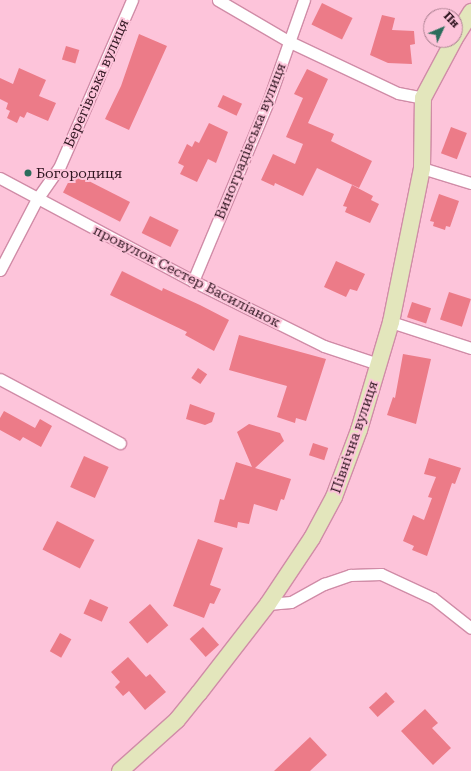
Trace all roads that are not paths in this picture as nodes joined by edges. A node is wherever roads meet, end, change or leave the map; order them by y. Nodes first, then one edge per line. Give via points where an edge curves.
1 (132, 0) edge
2 (218, 0) edge
3 (304, 0) edge
4 (471, 12) edge
5 (463, 25) edge
6 (290, 42) junction
7 (449, 48) edge
8 (423, 98) junction
9 (422, 168) junction
10 (0, 178) edge
11 (471, 182) edge
12 (37, 198) junction
13 (0, 270) edge
14 (193, 281) junction
15 (391, 322) junction
16 (471, 348) edge
17 (378, 364) junction
18 (0, 379) edge
19 (120, 444) dead end
20 (268, 604) junction
21 (471, 628) edge
22 (120, 771) edge

1 - 12 street, Берегівська вулиця via 59,168
2 - 6 street
3 - 6 street, Виноградівська вулиця
4 - 5 street, Північна вулиця
6 - 8 street via 398,93
6 - 14 street, Виноградівська вулиця
7 - 8 street, Північна вулиця
8 - 9 street, Північна вулиця
9 - 11 street
9 - 15 street, Північна вулиця
10 - 12 street, провулок Сестер Василіанок
12 - 13 street, Берегівська вулиця
12 - 14 street, провулок Сестер Василіанок
14 - 17 street, провулок Сестер Василіанок via 324,346
15 - 16 street
15 - 17 street, Північна вулиця
17 - 20 street, Північна вулиця via 359,430 334,497 312,538
18 - 19 street
20 - 21 street via 291,602 324,584 350,575 381,574 433,598
20 - 22 street, Північна вулиця via 177,720

